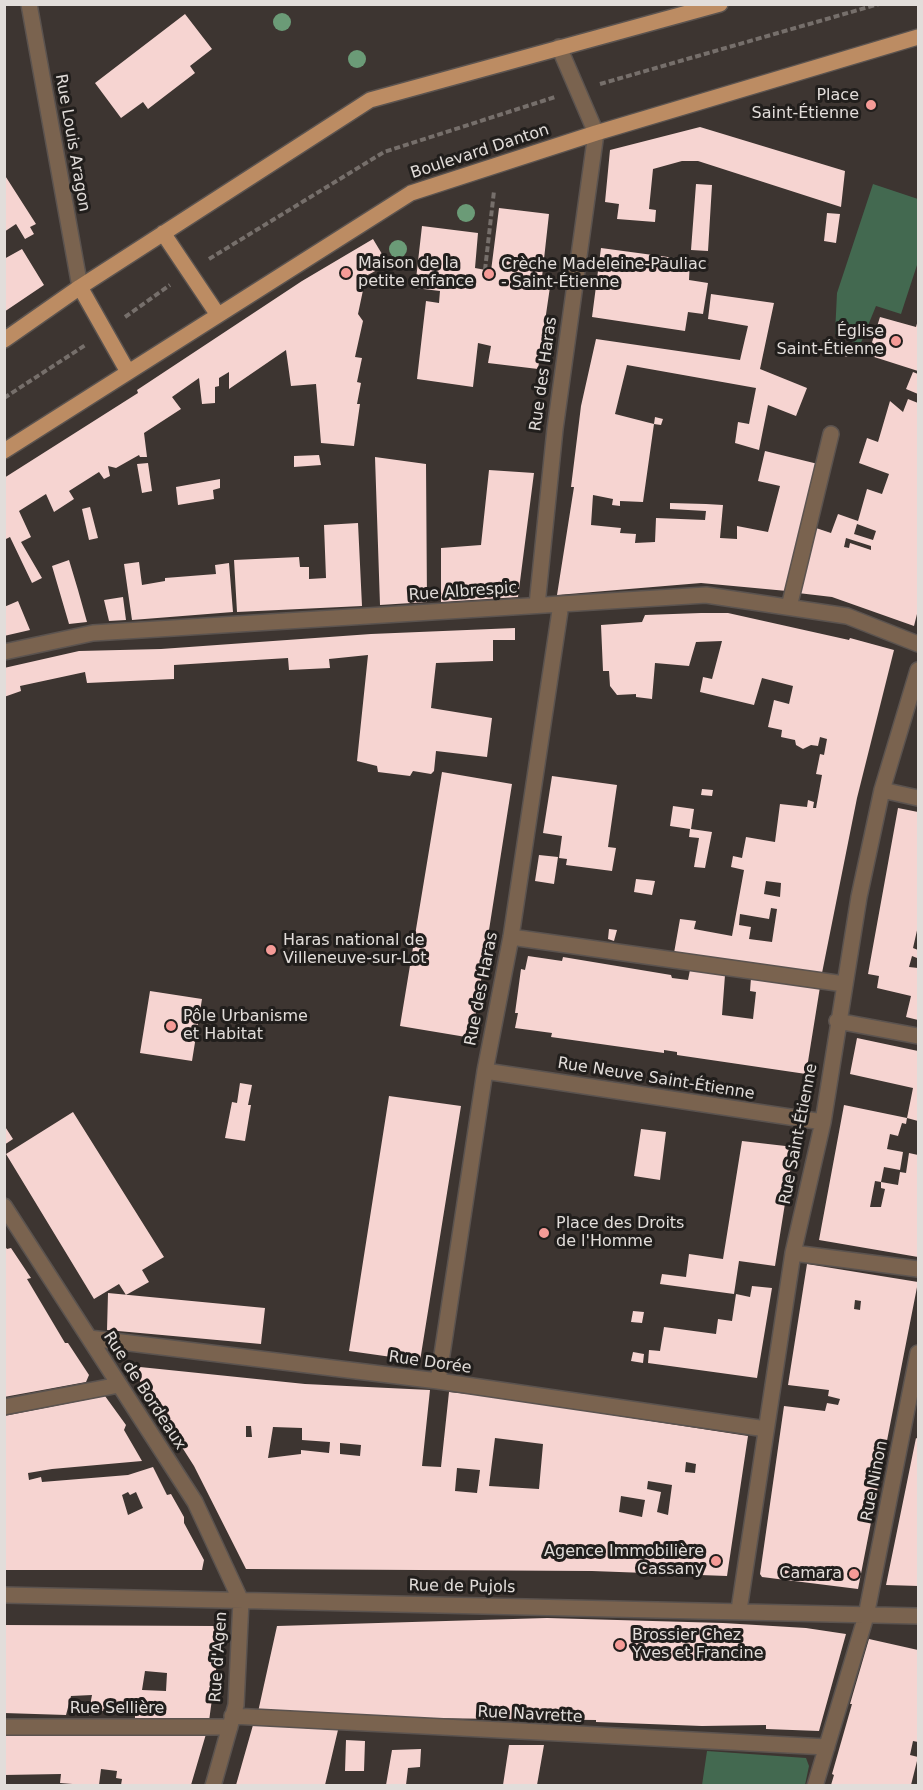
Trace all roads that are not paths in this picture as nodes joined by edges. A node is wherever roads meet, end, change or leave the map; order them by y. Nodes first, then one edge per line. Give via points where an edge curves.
1 (29, 4) edge
2 (720, 4) edge
3 (918, 37) edge
4 (559, 47) junction
5 (596, 133) junction
6 (163, 233) junction
7 (80, 287) junction
8 (218, 315) junction
9 (4, 340) edge
10 (128, 372) junction
11 (831, 434) dead end
12 (4, 451) edge
13 (561, 604) junction
14 (537, 605) junction
15 (789, 607) junction
16 (918, 644) edge
17 (4, 652) edge
18 (918, 670) edge
19 (882, 790) junction
20 (918, 798) edge
21 (511, 937) junction
22 (844, 984) junction
23 (837, 1021) junction
24 (918, 1036) edge
25 (485, 1071) junction
26 (823, 1122) junction
27 (4, 1206) edge
28 (793, 1252) junction
29 (918, 1269) edge
30 (89, 1338) junction
31 (918, 1353) edge
32 (438, 1381) junction
33 (119, 1385) junction
34 (4, 1407) edge
35 (766, 1429) junction
36 (4, 1595) edge
37 (242, 1601) junction
38 (739, 1610) junction
39 (866, 1616) junction
40 (918, 1616) edge
41 (231, 1722) junction
42 (4, 1726) edge
43 (826, 1747) junction
44 (213, 1785) edge
45 (815, 1785) edge

1 - 7 street, Rue Louis Aragon
2 - 4 main road
3 - 5 main road, Boulevard Danton
4 - 5 street
4 - 6 main road via 370,100
5 - 8 main road, Boulevard Danton via 411,193
5 - 14 street, Rue des Haras via 555,429
6 - 7 main road
6 - 8 main road
7 - 9 main road
7 - 10 main road
8 - 10 main road, Boulevard Danton
10 - 12 main road, Boulevard Danton
11 - 15 street
13 - 14 street, Rue Albrespic
13 - 15 street, Rue Albrespic via 706,595
13 - 21 street, Rue des Haras
14 - 17 street, Rue Albrespic via 93,633
15 - 16 street, Rue Albrespic via 847,616
18 - 19 street, Rue Saint-Étienne
19 - 20 street
19 - 22 street, Rue Saint-Étienne
21 - 22 street
21 - 25 street, Rue des Haras
22 - 23 street, Rue Saint-Étienne
23 - 24 street
23 - 26 street, Rue Saint-Étienne
25 - 26 street, Rue Neuve Saint-Étienne
25 - 32 street, Rue des Haras
26 - 28 street, Rue Saint-Étienne
27 - 30 street, Rue de Bordeaux
28 - 29 street
28 - 35 street, Rue Saint-Étienne
30 - 32 street, Rue Dorée
30 - 33 street, Rue de Bordeaux
31 - 39 street, Rue Ninon
32 - 35 street, Rue Dorée
33 - 34 street
33 - 37 street, Rue de Bordeaux via 195,1502
35 - 38 street, Rue Saint-Étienne
36 - 37 street, Rue de Pujols
37 - 38 street, Rue de Pujols
37 - 41 street, Rue d'Agen via 236,1705
38 - 39 street, Rue de Pujols
39 - 40 street, Rue de Pujols
39 - 43 street, Rue Ninon
41 - 42 street, Rue Sellière
41 - 43 street, Rue Navrette
41 - 44 street, Rue d'Agen
43 - 45 street, Rue Ninon

